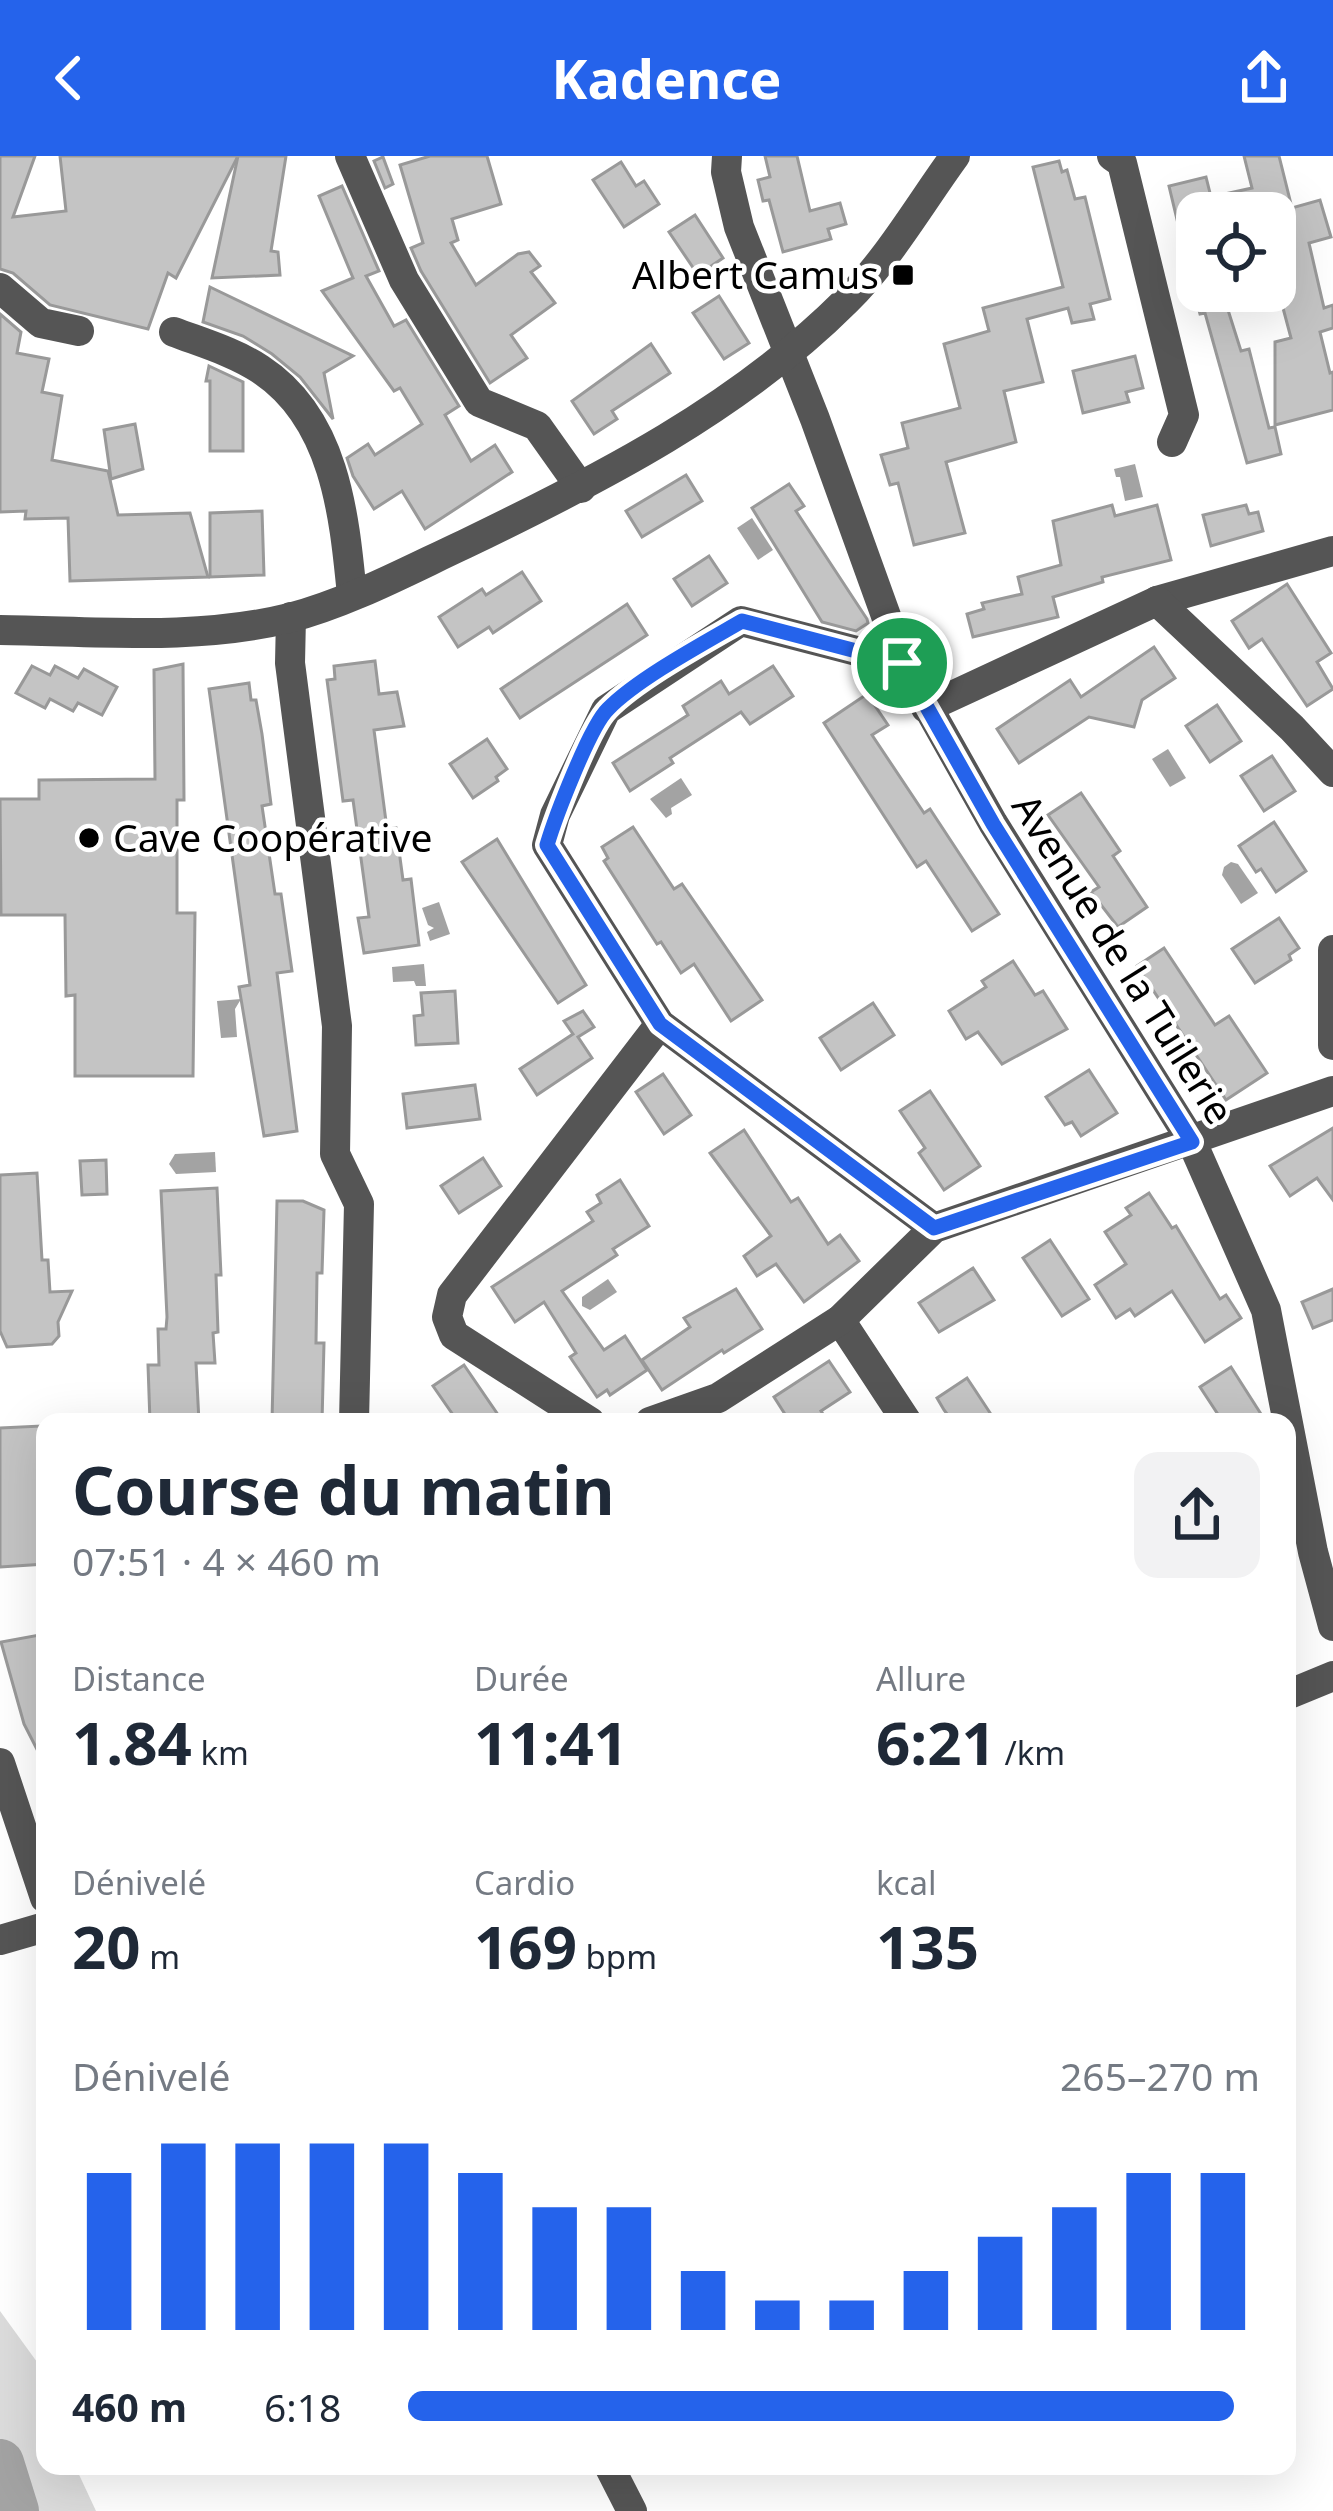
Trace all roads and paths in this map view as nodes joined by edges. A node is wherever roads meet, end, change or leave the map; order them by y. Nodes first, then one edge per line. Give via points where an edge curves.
1 (350, 156) edge
2 (955, 156) edge
3 (1112, 156) edge
4 (727, 164) edge
5 (0, 288) edge
6 (79, 331) dead end
7 (174, 332) dead end
8 (789, 351) junction
9 (1172, 442) dead end
10 (580, 488) junction
11 (1333, 551) edge
12 (352, 595) junction
13 (1157, 601) junction
14 (291, 617) junction
15 (0, 630) edge
16 (902, 663) junction
17 (926, 708) junction
18 (1333, 772) edge
19 (1333, 950) edge
20 (660, 1024) junction
21 (1333, 1045) edge
22 (1333, 1091) edge
23 (1192, 1142) junction
24 (934, 1228) junction
25 (841, 1320) junction
26 (354, 1413) edge
27 (576, 1413) edge
28 (677, 1413) edge
29 (901, 1413) edge
30 (1285, 1413) edge
31 (1296, 1470) edge
32 (1311, 1550) edge
33 (1333, 1626) edge
34 (1333, 1676) edge
35 (1296, 1691) edge
36 (0, 1763) edge
37 (36, 1871) edge
38 (36, 1930) edge
39 (0, 1940) edge
40 (614, 2475) edge
41 (632, 2511) edge

1 - 10 street via 404,280 479,402 537,426
2 - 8 street via 856,290
3 - 9 street via 1122,163 1184,415
4 - 8 street, Avenue de la Tuilerie via 739,227
5 - 6 street via 41,323
7 - 12 street via 263,371 321,435
8 - 10 street
8 - 16 street, Avenue de la Tuilerie
10 - 12 street
11 - 13 street
12 - 14 street
13 - 17 street
13 - 18 street
14 - 15 street via 166,632
14 - 26 street via 290,663 337,1025 335,1154 359,1204
16 - 17 street, Avenue de la Tuilerie
16 - 20 street via 742,621 606,710 547,845
17 - 23 street, Avenue de la Tuilerie
19 - 21 street
20 - 24 street
20 - 27 street via 452,1295 447,1317 454,1335
22 - 23 street
23 - 24 street
23 - 30 street, Avenue de la Tuilerie via 1266,1310
24 - 25 street
25 - 28 street via 718,1399
25 - 29 street
31 - 32 street, Avenue de la Tuilerie
32 - 33 street, Avenue de la Tuilerie
34 - 35 street
36 - 37 street
38 - 39 street
40 - 41 street

